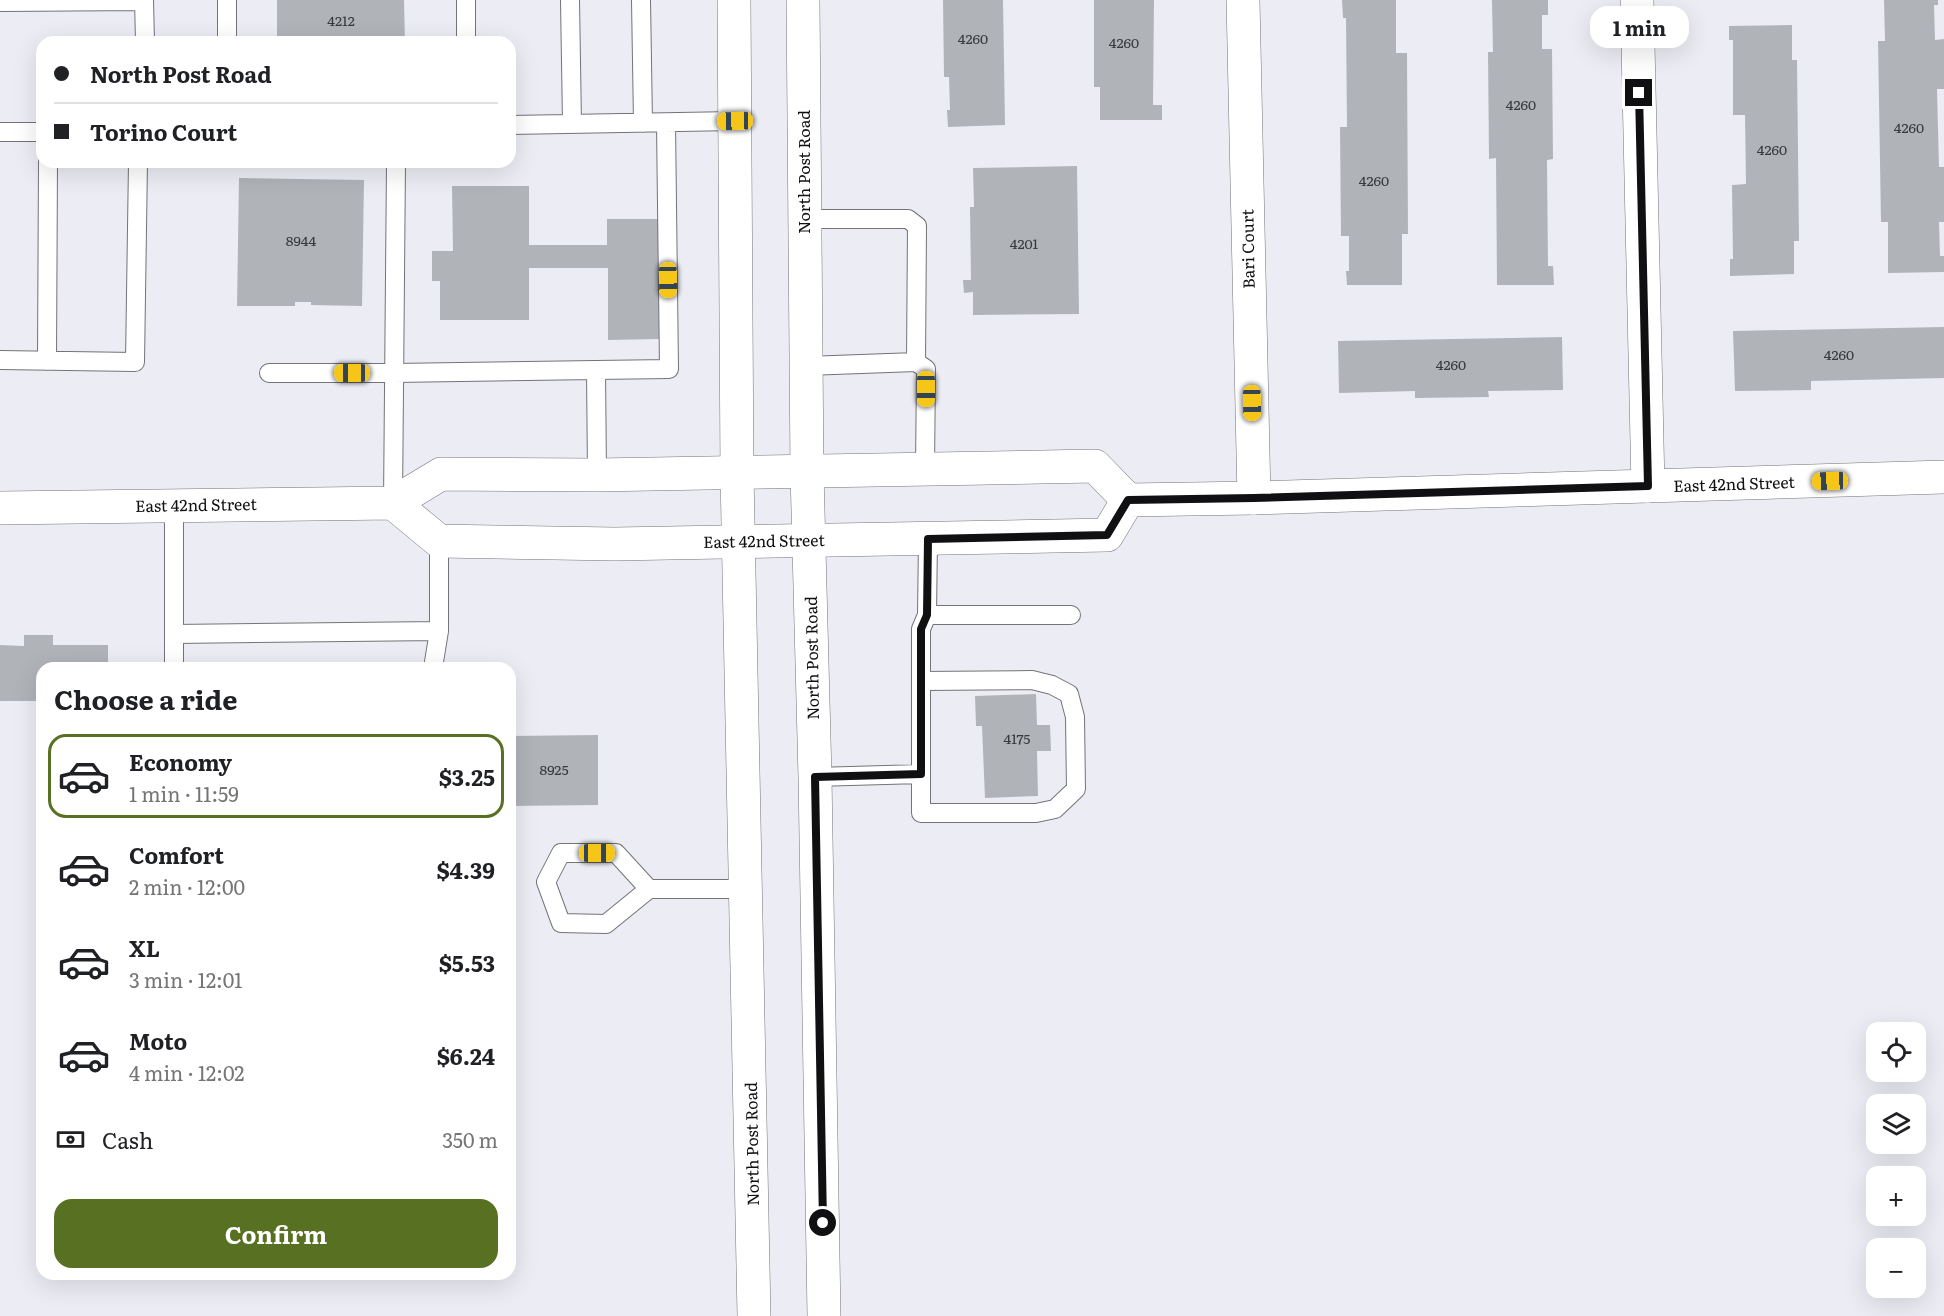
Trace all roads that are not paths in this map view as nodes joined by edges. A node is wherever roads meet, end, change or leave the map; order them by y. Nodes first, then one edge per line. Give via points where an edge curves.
1 (227, 0) edge
2 (466, 0) edge
3 (570, 0) edge
4 (641, 0) edge
5 (734, 0) edge
6 (803, 0) edge
7 (1243, 0) edge
8 (1637, 0) edge
9 (144, 1) edge
10 (0, 2) edge
11 (145, 36) edge
12 (227, 36) edge
13 (466, 36) edge
14 (735, 121) junction
15 (572, 123) junction
16 (643, 123) junction
17 (666, 123) junction
18 (516, 124) edge
19 (0, 132) edge
20 (36, 132) edge
21 (48, 168) edge
22 (138, 168) edge
23 (396, 168) edge
24 (805, 219) junction
25 (0, 360) edge
26 (47, 361) junction
27 (916, 362) junction
28 (806, 366) junction
29 (596, 370) junction
30 (269, 373) dead end
31 (394, 373) junction
32 (925, 469) junction
33 (807, 472) junction
34 (737, 473) junction
35 (597, 475) junction
36 (1944, 477) edge
37 (1648, 486) junction
38 (1254, 498) junction
39 (1128, 500) junction
40 (393, 503) junction
41 (174, 506) junction
42 (0, 508) edge
43 (928, 539) junction
44 (439, 541) junction
45 (739, 541) junction
46 (810, 541) junction
47 (927, 615) junction
48 (1071, 615) dead end
49 (439, 631) junction
50 (174, 633) junction
51 (174, 662) edge
52 (434, 662) edge
53 (921, 681) junction
54 (921, 774) junction
55 (815, 777) junction
56 (649, 889) junction
57 (747, 889) junction
58 (754, 1316) edge
59 (824, 1316) edge

1 - 12 lane
2 - 13 lane
3 - 15 lane
4 - 16 lane
5 - 14 street, North Post Road
6 - 24 street, North Post Road
7 - 38 street, Bari Court
8 - 37 street
9 - 10 lane
9 - 11 lane
14 - 17 lane
14 - 34 street, North Post Road
15 - 16 lane
15 - 18 lane
16 - 17 lane
17 - 29 lane via 669,369
19 - 20 lane
21 - 26 lane
22 - 26 lane via 135,362
23 - 31 lane
24 - 27 lane via 908,219 917,226
24 - 28 street, North Post Road
25 - 26 lane
27 - 28 lane
27 - 32 lane via 926,369
28 - 33 street, North Post Road
29 - 31 lane
29 - 35 lane
30 - 31 lane
31 - 40 lane
32 - 33 street
32 - 39 street via 1095,466
33 - 34 street
33 - 46 street, North Post Road
34 - 35 street
34 - 45 street, North Post Road
35 - 40 street via 441,474
36 - 37 street, East 42nd Street
37 - 38 street, East 42nd Street
38 - 39 street, East 42nd Street
39 - 43 street, East 42nd Street via 1107,535
40 - 41 street, East 42nd Street
40 - 44 street
41 - 42 street, East 42nd Street
41 - 50 lane
43 - 46 street, East 42nd Street
43 - 47 lane
44 - 45 street, East 42nd Street
44 - 49 lane
45 - 46 street, East 42nd Street
45 - 57 street, North Post Road
46 - 55 street, North Post Road
47 - 48 lane
47 - 53 lane via 921,629
49 - 50 lane
49 - 52 lane
50 - 51 lane
53 - 54 lane
53 - 54 lane via 1032,680 1069,694 1075,717 1076,789 1055,809 1036,813 921,813
54 - 55 lane
55 - 59 street, North Post Road
56 - 56 lane via 616,853 561,853 546,882 561,923 606,924
56 - 57 lane
57 - 58 street, North Post Road

